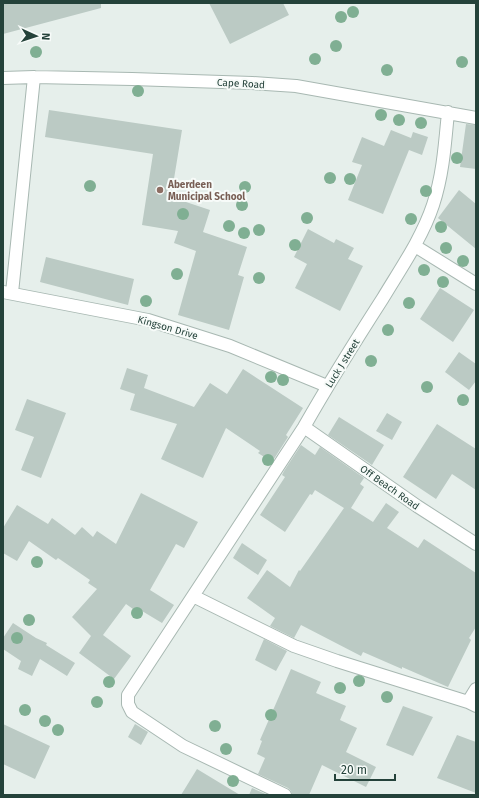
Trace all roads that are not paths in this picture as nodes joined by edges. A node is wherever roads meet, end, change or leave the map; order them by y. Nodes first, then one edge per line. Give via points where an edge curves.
1 (34, 77) junction
2 (3, 78) edge
3 (448, 112) junction
4 (476, 118) edge
5 (415, 246) junction
6 (476, 284) edge
7 (8, 293) edge
8 (327, 386) junction
9 (304, 427) junction
10 (476, 544) edge
11 (193, 596) junction
12 (476, 689) edge
13 (472, 704) edge
14 (285, 795) edge

1 - 2 street, Cape Road
1 - 3 street, Cape Road via 190,80 296,86
1 - 7 street
3 - 4 street, Cape Road
3 - 5 street, Luck J street via 440,180 433,206
5 - 6 street
5 - 8 street, Luck J street
7 - 8 street, Kingson Drive via 148,320 230,346
8 - 9 street, Luck J street
9 - 10 street, Off Beach Road
9 - 11 street, Luck J street
11 - 13 street via 294,646
11 - 14 street, Luck J street via 128,696 128,704 132,712 183,746
12 - 13 street

